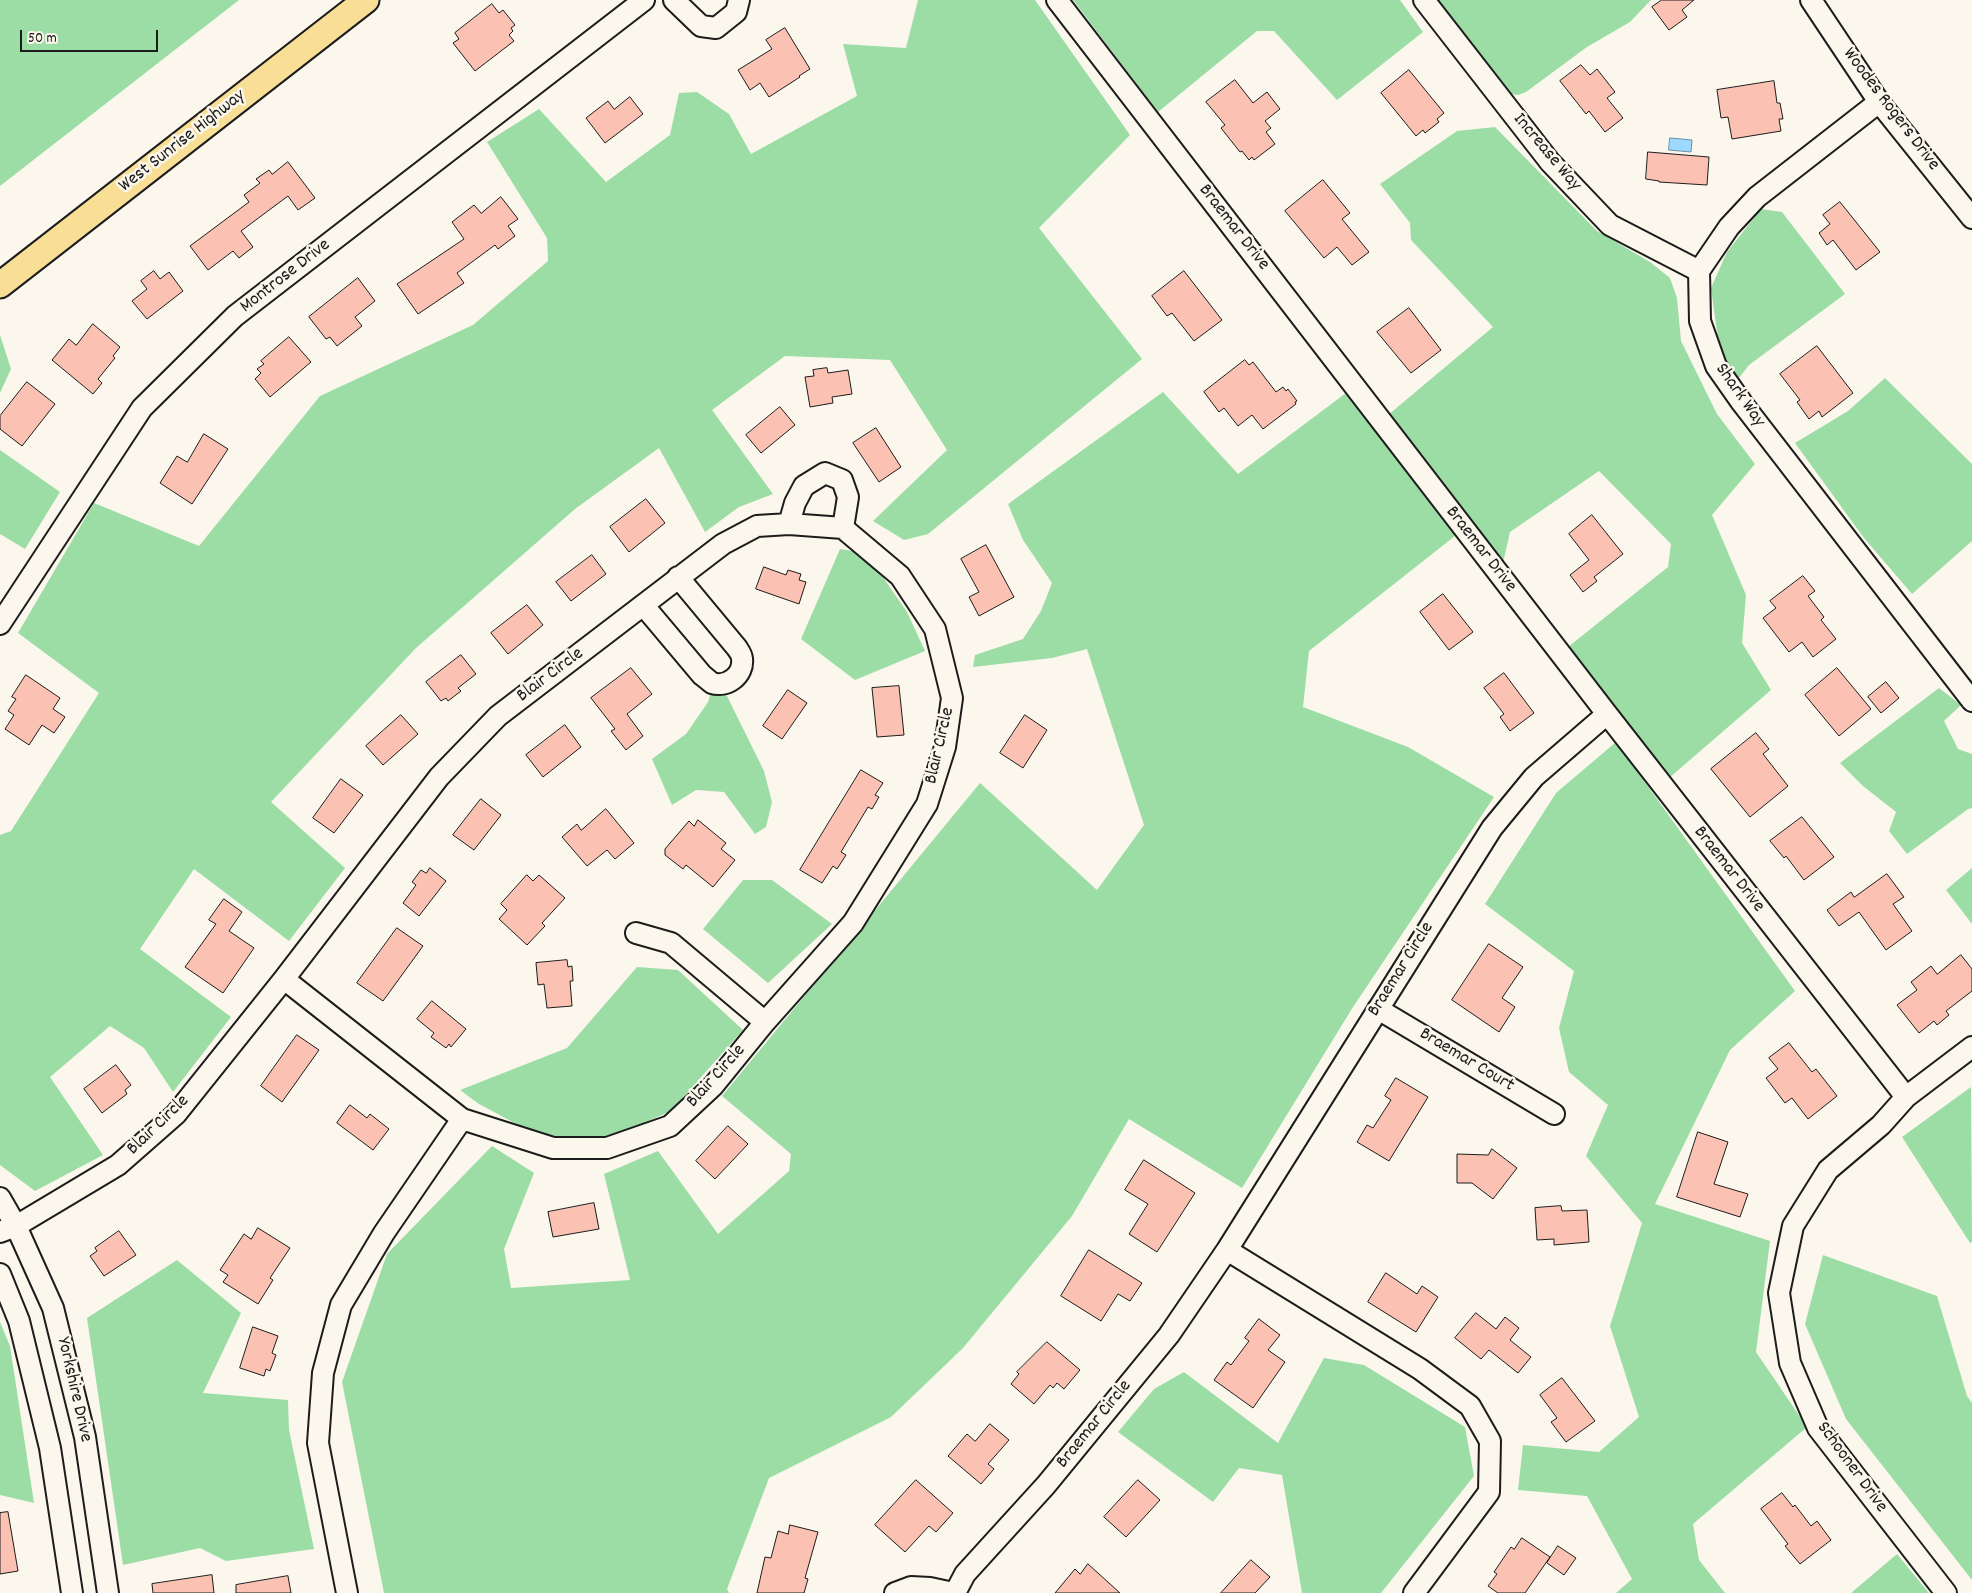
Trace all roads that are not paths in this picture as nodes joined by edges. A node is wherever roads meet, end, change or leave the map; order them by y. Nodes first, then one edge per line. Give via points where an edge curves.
1 (366, 0) edge
2 (644, 0) edge
3 (674, 0) edge
4 (739, 0) edge
5 (1057, 0) edge
6 (1424, 0) edge
7 (1810, 0) edge
8 (1879, 102) junction
9 (1972, 218) edge
10 (1699, 271) junction
11 (0, 285) edge
12 (789, 524) junction
13 (843, 528) junction
14 (678, 577) junction
15 (644, 606) junction
16 (0, 624) edge
17 (1972, 701) edge
18 (1606, 714) junction
19 (636, 933) dead end
20 (284, 979) junction
21 (1378, 1008) junction
22 (765, 1022) junction
23 (1972, 1047) edge
24 (1906, 1097) junction
25 (1554, 1114) dead end
26 (462, 1118) junction
27 (0, 1198) edge
28 (8, 1229) edge
29 (1227, 1250) junction
30 (0, 1274) edge
31 (72, 1593) edge
32 (108, 1593) edge
33 (347, 1593) edge
34 (895, 1593) edge
35 (954, 1593) edge
36 (1414, 1593) edge
37 (1946, 1593) edge

1 - 11 main road, West Sunrise Highway
2 - 16 street, Montrose Drive via 235,316 142,408
3 - 4 street via 701,26 716,28 736,12
5 - 18 street, Braemar Drive
6 - 10 street, Increase Way via 1550,162 1610,225
7 - 8 street, Woodes Rogers Drive
8 - 9 street, Woodes Rogers Drive
8 - 10 street via 1757,197 1729,227
10 - 17 street, Shark Way via 1700,321 1716,366
12 - 13 street, Blair Circle
12 - 13 street via 804,486 825,474 842,480 848,497
12 - 14 street, Blair Circle via 758,526 723,544
13 - 22 street, Blair Circle via 900,576 935,629 952,698 945,747 927,804 853,922
14 - 15 street, Blair Circle
14 - 15 street via 737,648 742,658 741,670 734,680 723,684 702,675
15 - 20 street, Blair Circle via 498,716 439,778
18 - 21 street, Braemar Circle via 1534,777 1492,828
18 - 24 street, Braemar Drive
19 - 22 street via 671,943
20 - 26 street, Blair Circle
20 - 28 street, Blair Circle via 176,1114 118,1165
21 - 25 street, Braemar Court
21 - 29 street, Braemar Circle
22 - 26 street, Blair Circle via 713,1086 670,1126 607,1148 553,1148
23 - 24 street, Schooner Drive
24 - 37 street, Schooner Drive via 1881,1125 1828,1170 1793,1226 1779,1293 1790,1363 1818,1428
26 - 33 street via 384,1233 342,1305 323,1373 318,1443
27 - 28 street, Yorkshire Drive
28 - 32 street, Yorkshire Drive via 53,1308 85,1437
29 - 35 street, Braemar Circle via 1170,1335 1046,1485 966,1574
29 - 36 street via 1420,1369 1470,1406 1490,1441 1489,1492
30 - 31 street, Yorkshire Drive via 19,1321 50,1448
34 - 35 street via 911,1587

